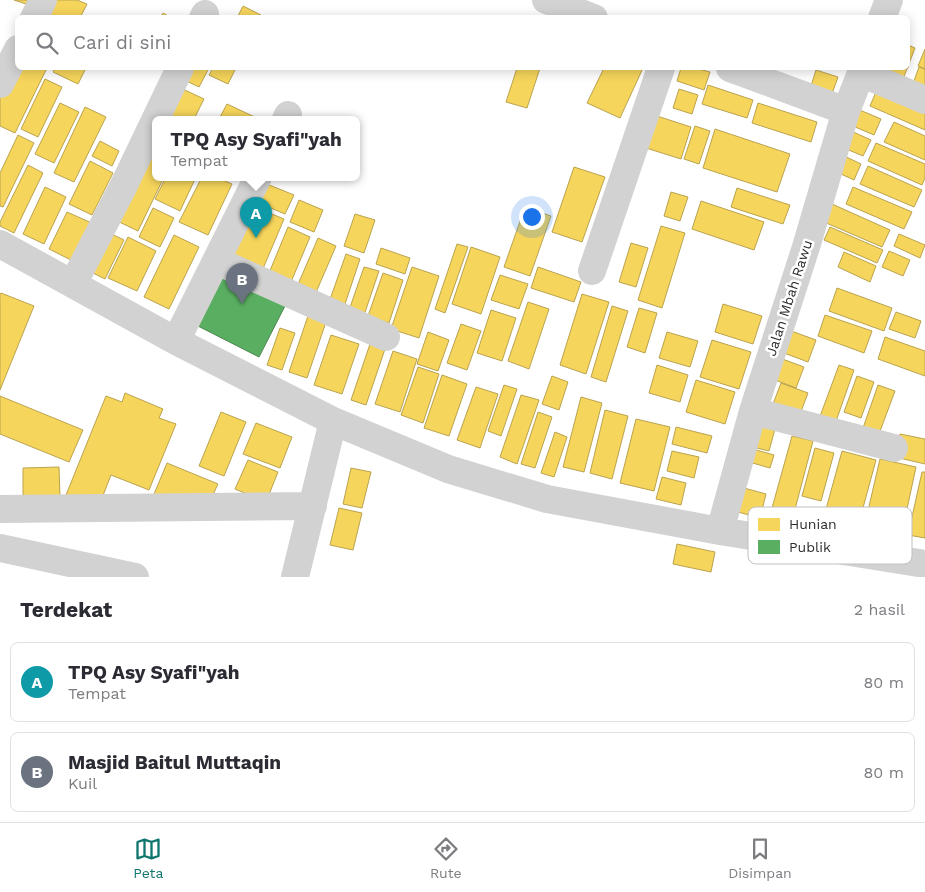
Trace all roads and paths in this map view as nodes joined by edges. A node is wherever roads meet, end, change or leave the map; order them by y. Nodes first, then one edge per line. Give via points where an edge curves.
1 (42, 0) edge
2 (546, 0) edge
3 (889, 0) edge
4 (35, 15) edge
5 (586, 15) edge
6 (883, 15) edge
7 (15, 55) edge
8 (179, 70) edge
9 (660, 70) edge
10 (735, 70) edge
11 (862, 70) edge
12 (0, 84) edge
13 (925, 100) edge
14 (846, 111) junction
15 (157, 116) edge
16 (152, 126) edge
17 (256, 181) edge
18 (1, 247) edge
19 (217, 261) junction
20 (592, 271) dead end
21 (73, 284) junction
22 (386, 337) dead end
23 (176, 341) junction
24 (753, 411) junction
25 (333, 421) junction
26 (894, 448) dead end
27 (313, 506) junction
28 (0, 509) edge
29 (720, 531) junction
30 (748, 536) edge
31 (0, 548) edge
32 (912, 562) edge
33 (925, 564) edge
34 (135, 577) edge
35 (295, 577) edge

1 - 4 street
2 - 5 street
3 - 6 street
7 - 12 street
8 - 15 street
9 - 20 street
10 - 14 street
11 - 13 street
11 - 14 street, Jalan Mbah Rawu
14 - 24 street, Jalan Mbah Rawu
16 - 21 street
17 - 19 street
18 - 21 street
19 - 22 street
19 - 23 street
21 - 23 street
23 - 25 street
24 - 26 street
24 - 29 street, Jalan Mbah Rawu
25 - 27 street
25 - 29 street via 448,469 547,499
27 - 28 street
27 - 35 street
29 - 30 street
31 - 34 street
32 - 33 street

